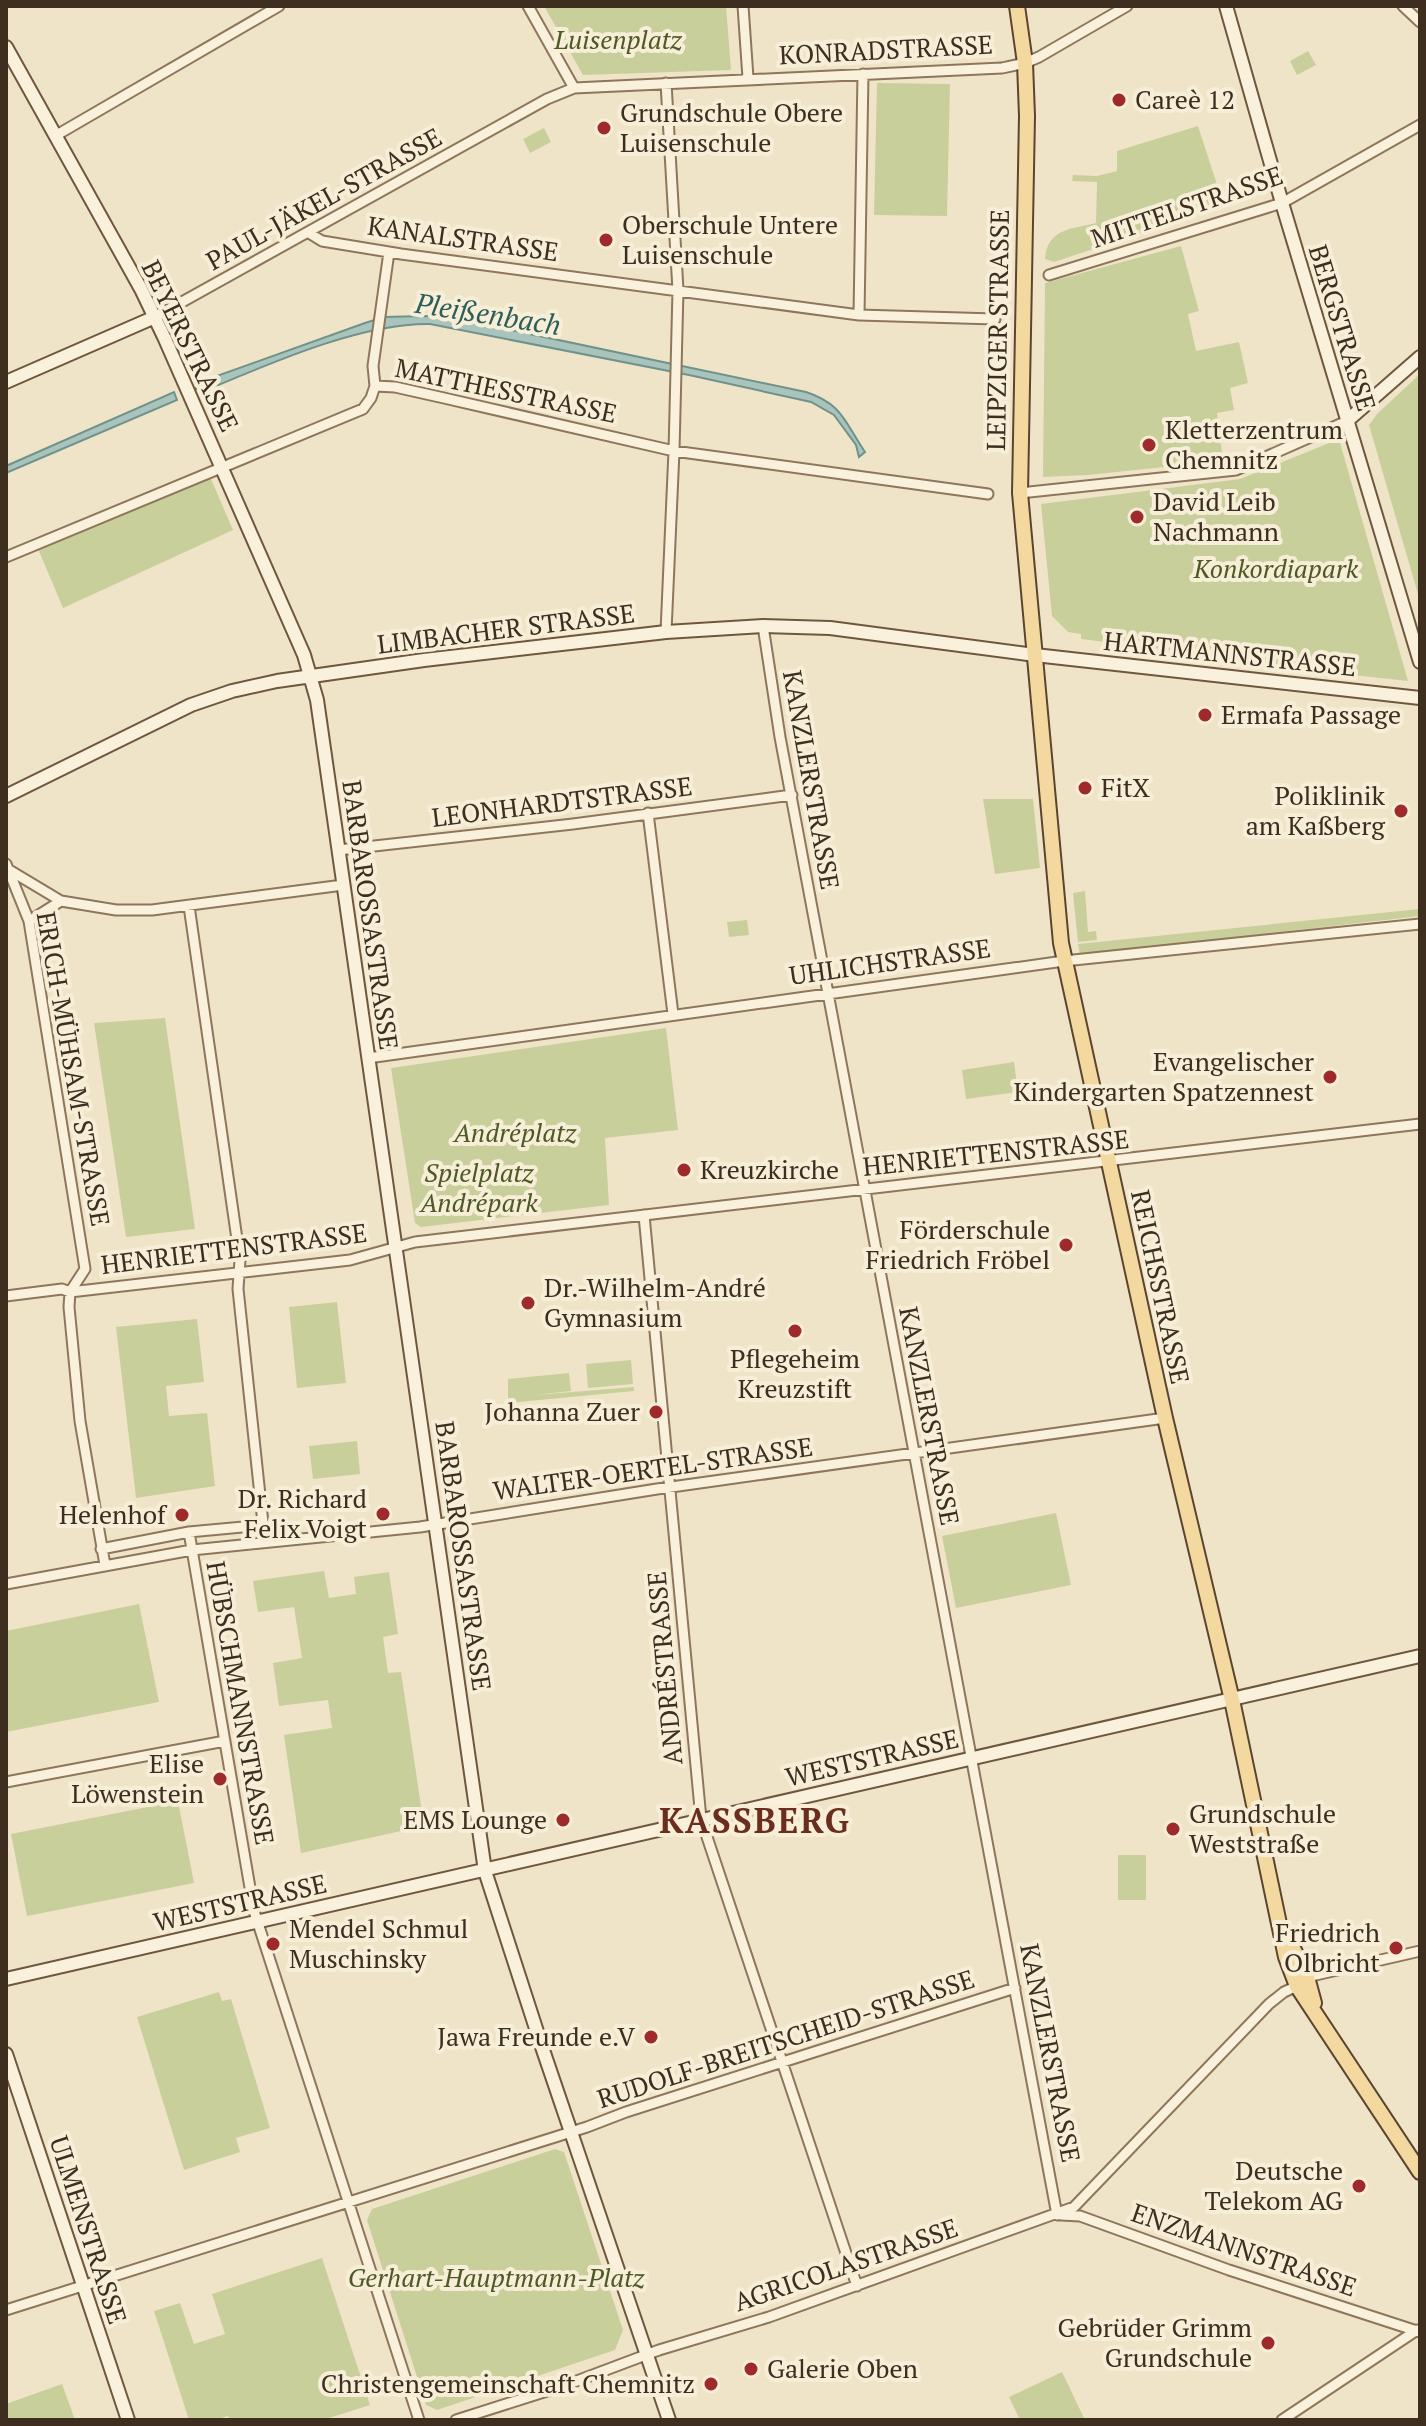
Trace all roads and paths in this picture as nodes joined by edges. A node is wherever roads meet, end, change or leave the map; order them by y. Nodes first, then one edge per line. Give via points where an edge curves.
1 (528, 6) edge
2 (743, 6) edge
3 (1017, 6) edge
4 (1127, 6) edge
5 (1226, 6) edge
6 (1403, 6) edge
7 (275, 7) edge
8 (1420, 22) edge
9 (6, 47) edge
10 (1025, 63) junction
11 (863, 74) junction
12 (748, 78) junction
13 (666, 83) junction
14 (574, 88) junction
15 (1420, 125) edge
16 (55, 136) junction
17 (1282, 203) junction
18 (309, 233) junction
19 (389, 252) junction
20 (1049, 275) dead end
21 (678, 290) junction
22 (859, 315) junction
23 (155, 317) junction
24 (995, 319) dead end
25 (1420, 357) edge
26 (6, 382) edge
27 (375, 386) junction
28 (1347, 421) junction
29 (674, 451) junction
30 (223, 466) junction
31 (1020, 493) junction
32 (988, 494) dead end
33 (6, 557) edge
34 (763, 626) junction
35 (666, 632) junction
36 (1035, 655) junction
37 (1420, 662) edge
38 (310, 676) junction
39 (1420, 698) edge
40 (792, 795) junction
41 (6, 796) edge
42 (648, 813) junction
43 (338, 850) junction
44 (8, 867) edge
45 (343, 885) junction
46 (61, 901) junction
47 (189, 906) junction
48 (29, 921) junction
49 (1420, 924) edge
50 (1064, 961) junction
51 (828, 993) junction
52 (673, 1014) junction
53 (368, 1058) junction
54 (1420, 1124) edge
55 (1108, 1163) junction
56 (864, 1190) junction
57 (644, 1215) junction
58 (395, 1248) junction
59 (239, 1273) junction
60 (70, 1292) junction
61 (6, 1296) edge
62 (1165, 1418) junction
63 (914, 1454) junction
64 (671, 1487) junction
65 (435, 1523) junction
66 (263, 1525) junction
67 (189, 1532) junction
68 (265, 1542) junction
69 (101, 1549) junction
70 (192, 1550) junction
71 (105, 1565) junction
72 (6, 1584) edge
73 (1420, 1656) edge
74 (1232, 1700) junction
75 (225, 1741) junction
76 (971, 1757) junction
77 (6, 1782) edge
78 (701, 1819) junction
79 (485, 1871) junction
80 (257, 1922) junction
81 (1420, 1951) edge
82 (6, 1979) edge
83 (1302, 1981) junction
84 (1015, 1988) junction
85 (6, 2054) edge
86 (782, 2062) junction
87 (571, 2132) junction
88 (1420, 2172) edge
89 (349, 2202) junction
90 (1057, 2215) junction
91 (84, 2286) junction
92 (857, 2286) junction
93 (6, 2310) edge
94 (1419, 2330) edge
95 (647, 2354) junction
96 (128, 2420) edge
97 (419, 2420) edge
98 (456, 2420) edge
99 (669, 2420) edge
100 (1282, 2420) edge

1 - 14 street
2 - 12 street
3 - 10 main road, LEIPZIGER STRASSE
4 - 10 street
5 - 17 street, BERGSTRASSE
6 - 8 street
7 - 16 street
9 - 16 street, BEYERSTRASSE
10 - 11 street, KONRADSTRASSE
10 - 31 main road, LEIPZIGER STRASSE
11 - 12 street, KONRADSTRASSE
11 - 22 street
12 - 13 street
13 - 14 street
13 - 21 street
14 - 18 street, PAUL-JÄKEL-STRASSE
15 - 17 street, MITTELSTRASSE
16 - 23 street, BEYERSTRASSE
17 - 20 street, MITTELSTRASSE
17 - 28 street, BERGSTRASSE
18 - 19 street, KANALSTRASSE via 322,241
18 - 23 street, PAUL-JÄKEL-STRASSE
19 - 21 street, KANALSTRASSE
19 - 27 street via 373,366
21 - 22 street, KANALSTRASSE
21 - 29 street
22 - 24 street, KANALSTRASSE
23 - 26 street, PAUL-JÄKEL-STRASSE
23 - 30 street, BEYERSTRASSE
25 - 28 street
27 - 29 street, MATTHESSTRASSE
27 - 30 street, MATTHESSTRASSE via 363,409
28 - 31 street via 1236,470
28 - 37 street, BERGSTRASSE
29 - 32 street, MATTHESSTRASSE
29 - 35 street
30 - 33 street, MATTHESSTRASSE
30 - 38 street, BEYERSTRASSE
31 - 36 main road, LEIPZIGER STRASSE
34 - 35 street, LIMBACHER STRASSE
34 - 36 street, LIMBACHER STRASSE via 848,629
34 - 40 street, KANZLERSTRASSE
35 - 38 street, LIMBACHER STRASSE
36 - 39 street, HARTMANNSTRASSE
36 - 50 main road, REICHSSTRASSE
38 - 41 street, LIMBACHER STRASSE via 191,705
38 - 43 street, BARBAROSSASTRASSE
40 - 42 street, LEONHARDTSTRASSE
40 - 51 street, KANZLERSTRASSE
42 - 43 street, LEONHARDTSTRASSE
42 - 52 street
43 - 45 street, BARBAROSSASTRASSE
44 - 46 street
44 - 48 street, ERICH-MÜHSAM-STRASSE
45 - 47 street
45 - 53 street, BARBAROSSASTRASSE
46 - 47 street via 116,910
46 - 48 street
47 - 59 street
48 - 60 street, ERICH-MÜHSAM-STRASSE via 85,1269
49 - 50 street, UHLICHSTRASSE
50 - 51 street, UHLICHSTRASSE
50 - 55 main road, REICHSSTRASSE
51 - 52 street, UHLICHSTRASSE
51 - 56 street, KANZLERSTRASSE
52 - 53 street, UHLICHSTRASSE
53 - 58 street, BARBAROSSASTRASSE
54 - 55 street, HENRIETTENSTRASSE
55 - 56 street, HENRIETTENSTRASSE
55 - 62 main road, REICHSSTRASSE
56 - 57 street, HENRIETTENSTRASSE
56 - 63 street, KANZLERSTRASSE
57 - 58 street, HENRIETTENSTRASSE
57 - 64 street, ANDRÉSTRASSE
58 - 59 street, HENRIETTENSTRASSE via 350,1260
58 - 65 street, BARBAROSSASTRASSE
59 - 60 street, HENRIETTENSTRASSE
59 - 66 street
60 - 61 street, HENRIETTENSTRASSE
60 - 69 street, ERICH-MÜHSAM-STRASSE via 80,1421
62 - 63 street, WALTER-OERTEL-STRASSE
62 - 74 main road, REICHSSTRASSE
63 - 64 street, WALTER-OERTEL-STRASSE
63 - 76 street, KANZLERSTRASSE
64 - 65 street, WALTER-OERTEL-STRASSE
64 - 78 street, ANDRÉSTRASSE
65 - 68 street, WALTER-OERTEL-STRASSE
65 - 79 street, BARBAROSSASTRASSE
66 - 67 street
66 - 68 street
67 - 69 street
67 - 70 street, HÜBSCHMANNSTRASSE
68 - 70 street, WALTER-OERTEL-STRASSE
69 - 71 street, ERICH-MÜHSAM-STRASSE
70 - 71 street, WALTER-OERTEL-STRASSE
70 - 75 street, HÜBSCHMANNSTRASSE
71 - 72 street, WALTER-OERTEL-STRASSE
73 - 74 street, WESTSTRASSE
74 - 76 street, WESTSTRASSE
74 - 83 main road, REICHSSTRASSE via 1280,1922
75 - 77 street
75 - 80 street, HÜBSCHMANNSTRASSE
76 - 78 street, WESTSTRASSE
76 - 84 street, KANZLERSTRASSE
78 - 79 street, WESTSTRASSE
78 - 86 street, ANDRÉSTRASSE
79 - 80 street, WESTSTRASSE
79 - 87 street, BARBAROSSASTRASSE
80 - 82 street, WESTSTRASSE
80 - 89 street, HÜBSCHMANNSTRASSE
81 - 83 street
83 - 88 main road, REICHSSTRASSE
83 - 90 street via 1269,2004 1074,2207
84 - 86 street, RUDOLF-BREITSCHEID-STRASSE
84 - 90 street, KANZLERSTRASSE
85 - 91 street, ULMENSTRASSE
86 - 87 street, RUDOLF-BREITSCHEID-STRASSE
86 - 92 street, ANDRÉSTRASSE
87 - 89 street
87 - 95 street, BARBAROSSASTRASSE
89 - 91 street
89 - 97 street
90 - 92 street, AGRICOLASTRASSE
90 - 94 street, ENZMANNSTRASSE via 1080,2216
91 - 93 street
91 - 96 street, ULMENSTRASSE
92 - 95 street, AGRICOLASTRASSE
94 - 100 street
95 - 98 street
95 - 99 street, BARBAROSSASTRASSE

